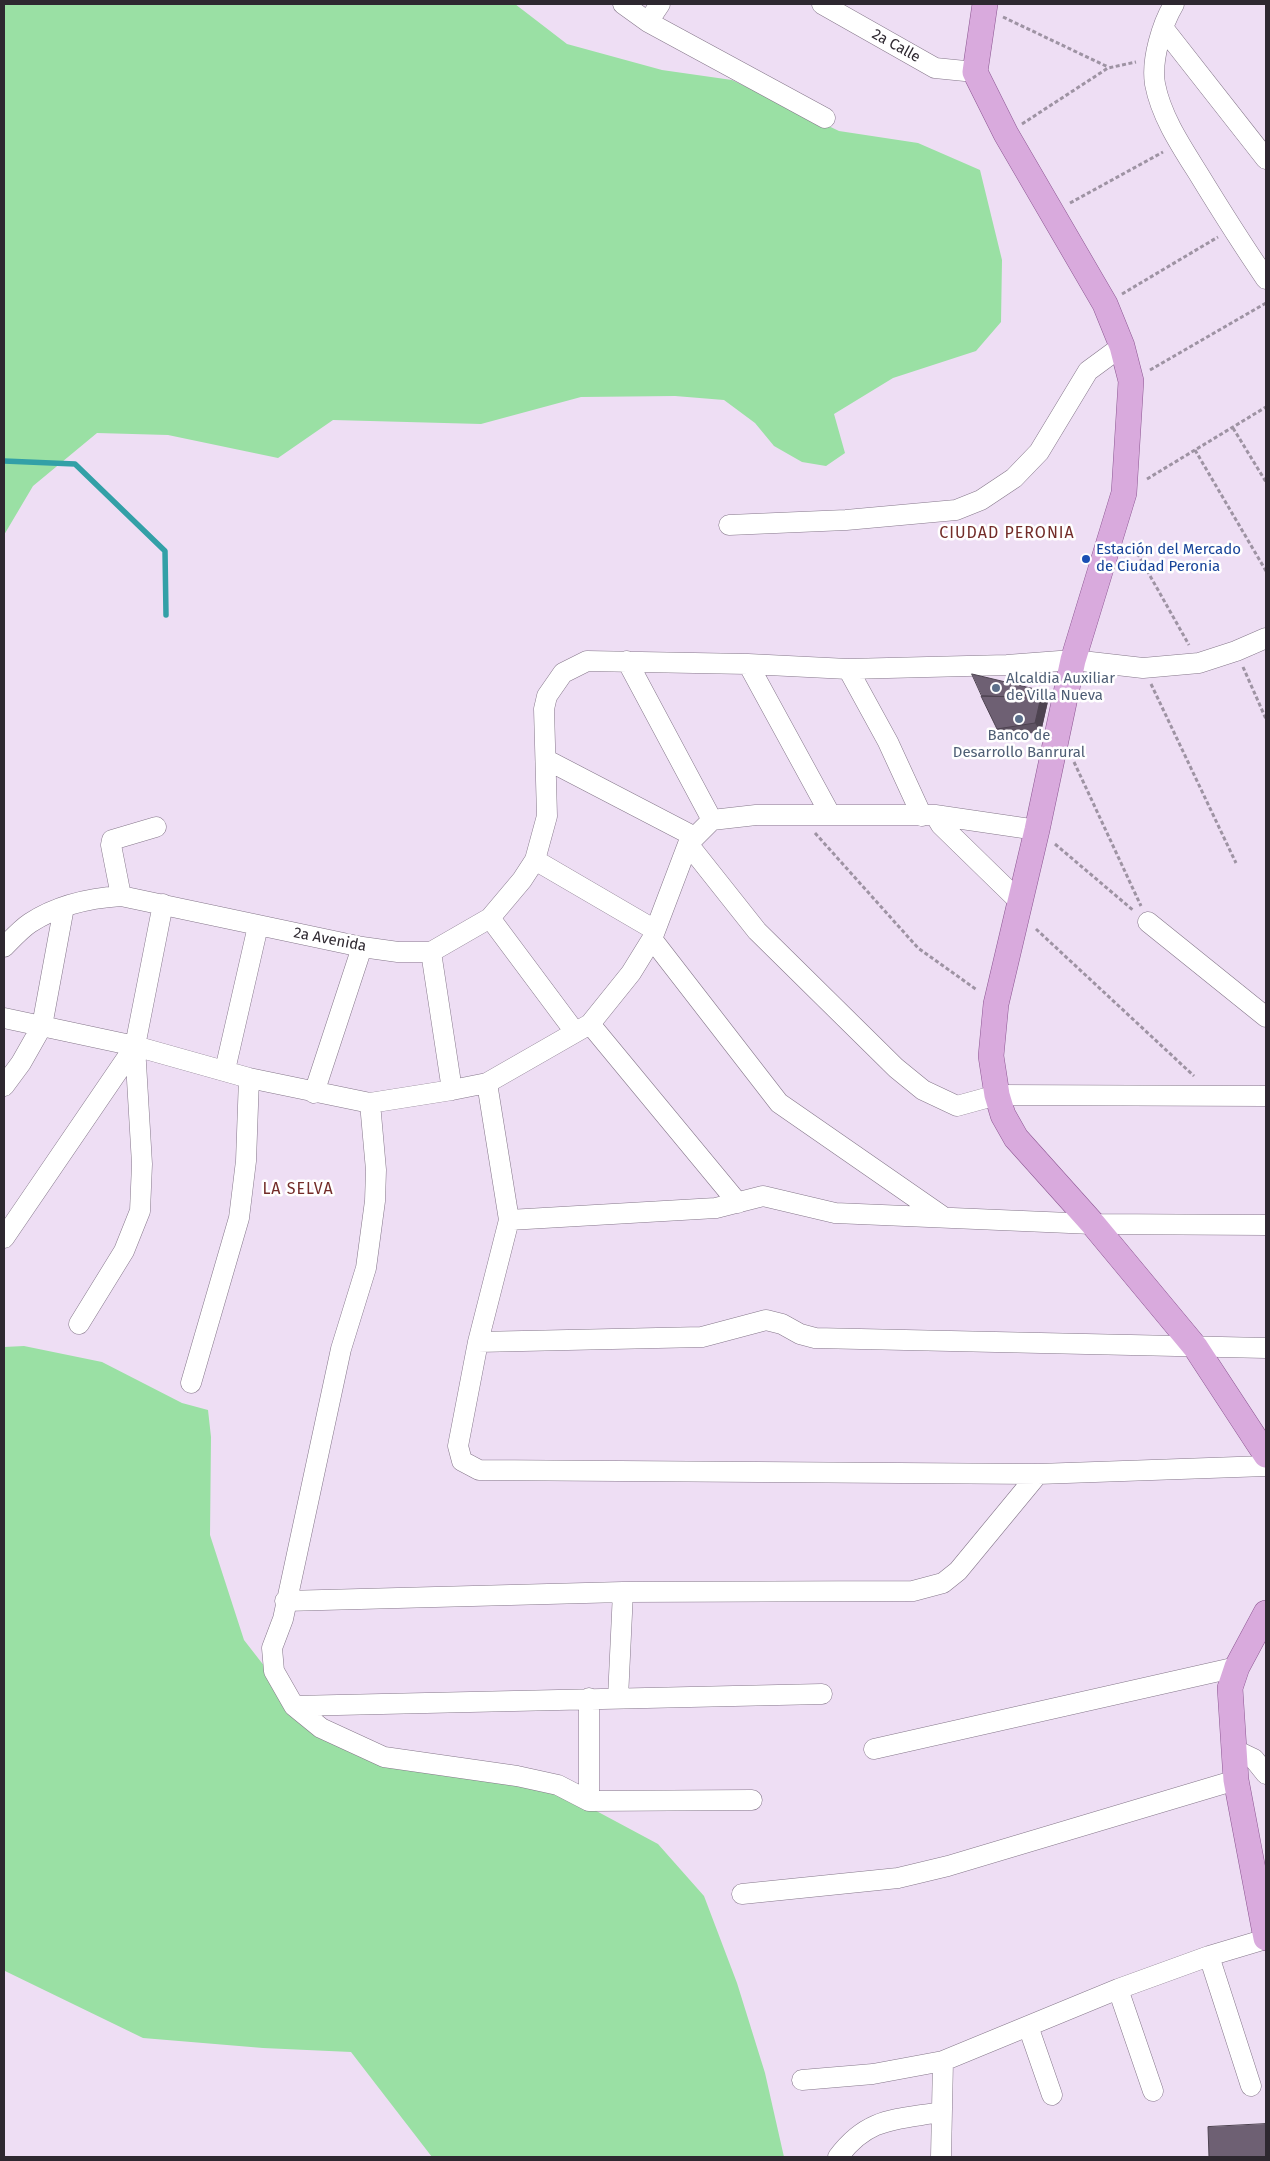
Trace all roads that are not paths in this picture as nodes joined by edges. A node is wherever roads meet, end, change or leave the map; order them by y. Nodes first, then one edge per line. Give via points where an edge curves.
1 (623, 4) edge
2 (660, 4) edge
3 (822, 4) edge
4 (985, 4) edge
5 (1174, 4) edge
6 (648, 22) junction
7 (1164, 29) junction
8 (975, 72) junction
9 (825, 118) dead end
10 (1266, 159) edge
11 (1265, 276) edge
12 (1122, 346) junction
13 (729, 525) dead end
14 (1266, 638) edge
15 (1073, 660) junction
16 (627, 661) junction
17 (748, 664) junction
18 (848, 669) junction
19 (547, 760) junction
20 (830, 814) junction
21 (928, 816) junction
22 (712, 820) junction
23 (156, 827) dead end
24 (1037, 830) junction
25 (692, 840) junction
26 (535, 860) junction
27 (120, 896) junction
28 (163, 904) junction
29 (64, 907) junction
30 (1019, 907) junction
31 (490, 918) junction
32 (1148, 922) road end
33 (258, 926) junction
34 (654, 934) junction
35 (4, 947) edge
36 (362, 947) junction
37 (431, 952) junction
38 (1266, 1017) edge
39 (4, 1018) edge
40 (42, 1026) junction
41 (582, 1028) junction
42 (135, 1046) junction
43 (225, 1070) junction
44 (249, 1078) junction
45 (487, 1083) junction
46 (4, 1086) edge
47 (452, 1090) junction
48 (314, 1093) junction
49 (997, 1095) junction
50 (1266, 1096) edge
51 (370, 1103) junction
52 (738, 1203) junction
53 (942, 1216) junction
54 (509, 1220) junction
55 (1093, 1224) junction
56 (1266, 1225) edge
57 (4, 1238) edge
58 (79, 1324) dead end
59 (478, 1342) junction
60 (1196, 1348) junction
61 (1266, 1348) edge
62 (191, 1383) dead end
63 (1266, 1455) edge
64 (1266, 1466) edge
65 (1038, 1474) junction
66 (622, 1592) junction
67 (285, 1601) junction
68 (1266, 1613) edge
69 (1237, 1666) junction
70 (822, 1694) dead end
71 (589, 1698) junction
72 (618, 1698) junction
73 (294, 1706) junction
74 (874, 1749) dead end
75 (1233, 1749) junction
76 (1266, 1774) edge
77 (1236, 1780) junction
78 (752, 1800) dead end
79 (589, 1801) junction
80 (742, 1894) dead end
81 (1266, 1938) edge
82 (1209, 1956) junction
83 (1118, 1989) junction
84 (1028, 2026) junction
85 (943, 2061) junction
86 (802, 2080) dead end
87 (1251, 2086) dead end
88 (1153, 2091) dead end
89 (1052, 2095) dead end
90 (941, 2112) junction
91 (838, 2157) edge
92 (941, 2157) edge

1 - 6 street
2 - 6 street
3 - 8 street, 2a Calle via 935,68
4 - 8 main road
5 - 7 street
6 - 9 street
7 - 10 street
7 - 11 street via 1154,58 1155,83 1161,105 1179,143 1231,229
8 - 12 main road via 1006,134 1105,304
12 - 13 street via 1088,371 1039,452 1014,478 981,500 956,510 846,520
12 - 15 main road via 1131,381 1124,493
14 - 15 street, 2a Avenida via 1199,663 1143,668
15 - 18 street, 2a Avenida
15 - 24 main road
16 - 17 street, 2a Avenida
16 - 19 street, 2a Avenida via 587,661 574,666 554,684 544,709
16 - 22 street
17 - 18 street, 2a Avenida
17 - 20 street
18 - 21 street
19 - 25 street
19 - 26 street, 2a Avenida via 547,816
20 - 21 street
20 - 22 street via 756,815
21 - 24 street
21 - 30 street via 941,825
22 - 25 street
23 - 27 street via 112,840
24 - 30 main road
25 - 34 street
25 - 49 street via 757,931 922,1090 957,1106
26 - 31 street, 2a Avenida
26 - 34 street
27 - 28 street, 2a Avenida
27 - 29 street, 2a Avenida via 98,897
28 - 33 street, 2a Avenida
28 - 42 street
29 - 35 street, 2a Avenida via 30,923
29 - 40 street
30 - 49 main road via 996,1004 991,1056
31 - 37 street, 2a Avenida
31 - 41 street
32 - 38 street
33 - 36 street, 2a Avenida
33 - 43 street
34 - 41 street via 631,973
34 - 53 street via 780,1103
36 - 37 street, 2a Avenida
36 - 48 street
37 - 47 street
39 - 40 street
40 - 42 street
40 - 46 street
41 - 45 street
41 - 52 street
42 - 43 street
42 - 57 street
42 - 58 street via 142,1164 140,1211 124,1251
43 - 44 street
44 - 48 street
44 - 62 street via 246,1161 239,1218
45 - 47 street
45 - 54 street
47 - 51 street
48 - 51 street
49 - 50 street
49 - 55 main road via 1003,1115 1016,1138
51 - 67 street via 376,1170 366,1268 341,1349
52 - 53 street via 763,1196 835,1213
52 - 54 street via 716,1208
53 - 55 street
54 - 59 street
55 - 56 street
55 - 60 main road
59 - 60 street via 702,1337 766,1320 814,1338
59 - 65 street via 458,1446 462,1461 479,1470
60 - 61 street
60 - 63 main road
64 - 65 street
65 - 66 street via 982,1544 943,1583 913,1591
66 - 67 street
66 - 72 street
67 - 73 street via 283,1619 272,1648 274,1671
68 - 69 main road
69 - 74 street
69 - 75 main road via 1230,1688
70 - 72 street
71 - 72 street
71 - 73 street
71 - 79 street
73 - 79 street via 321,1728 384,1757 517,1776 558,1785
75 - 76 street via 1254,1759
75 - 77 main road
77 - 80 street via 898,1878
77 - 81 main road
78 - 79 street
81 - 82 street
82 - 83 street
82 - 87 street
83 - 84 street
83 - 88 street
84 - 85 street
84 - 89 street
85 - 86 street via 873,2074
85 - 90 street
90 - 91 street via 887,2122 864,2130
90 - 92 street

